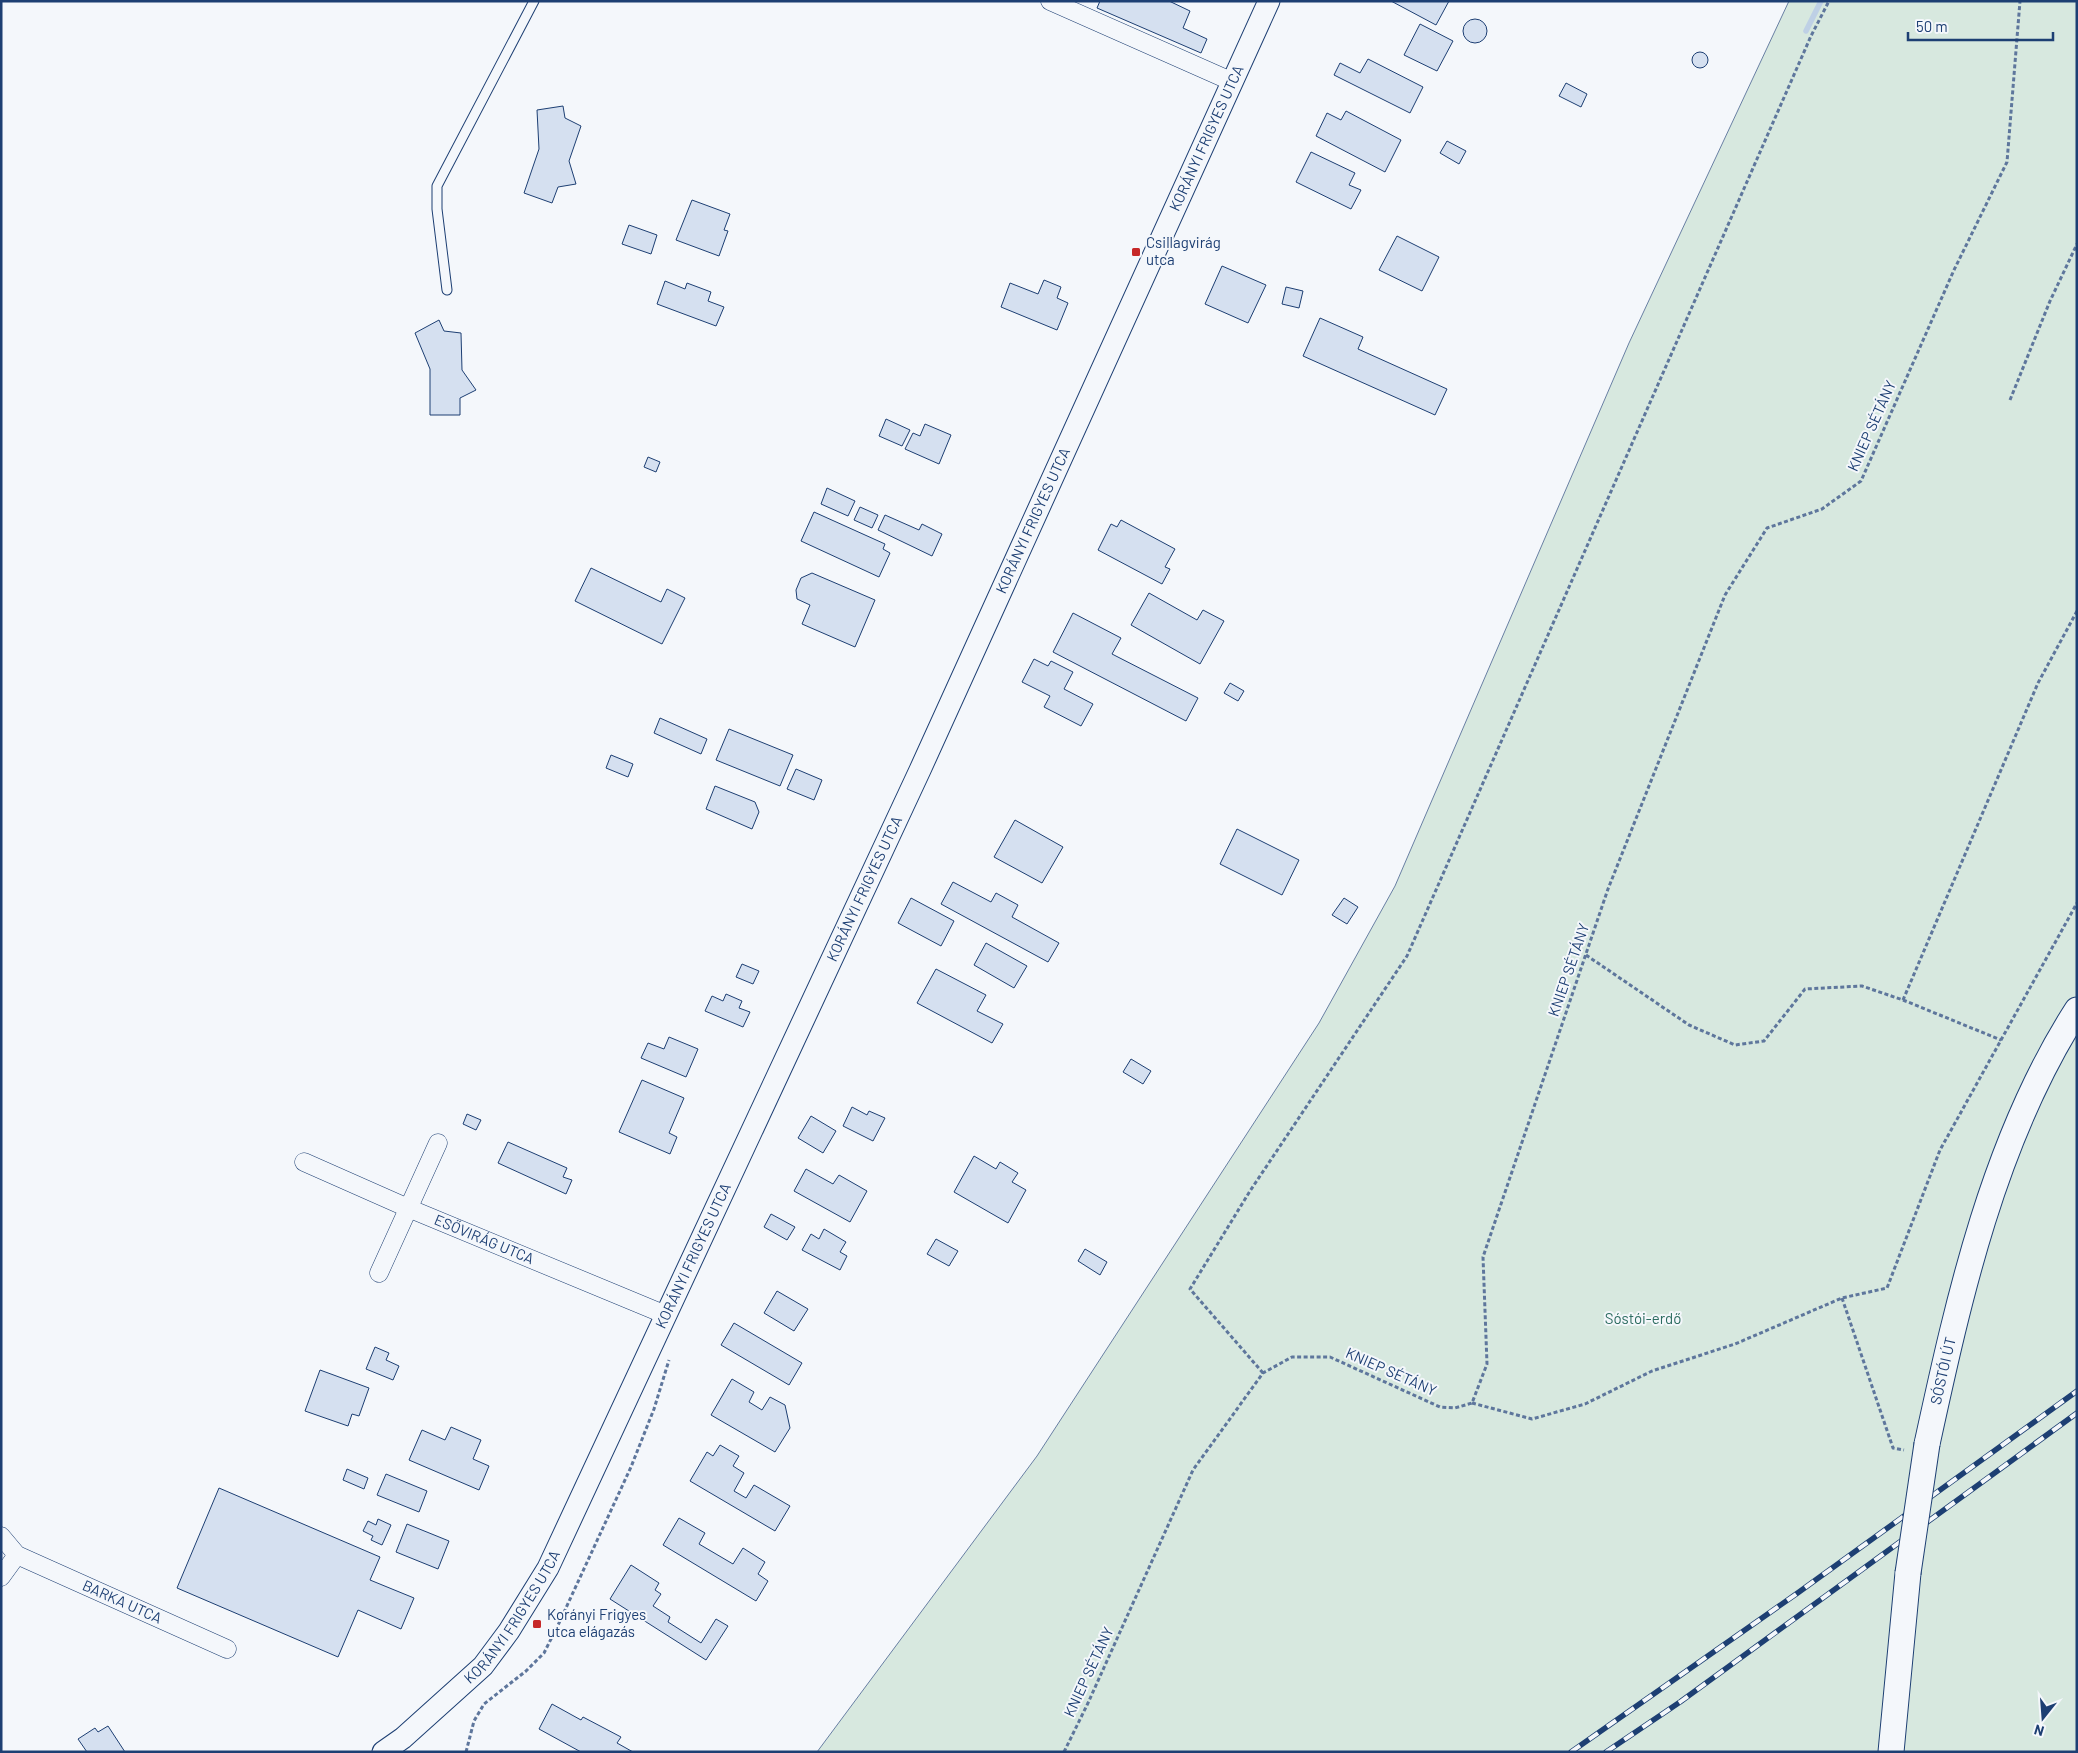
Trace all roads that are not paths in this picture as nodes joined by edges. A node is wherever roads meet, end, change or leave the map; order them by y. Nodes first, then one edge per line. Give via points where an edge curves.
1 (534, 1) edge
2 (1050, 1) edge
3 (1269, 1) edge
4 (1233, 82) junction
5 (446, 290) dead end
6 (2077, 1010) edge
7 (438, 1144) dead end
8 (304, 1162) dead end
9 (408, 1208) junction
10 (379, 1273) dead end
11 (666, 1315) junction
12 (1, 1536) edge
13 (17, 1555) junction
14 (1, 1577) edge
15 (227, 1649) dead end
16 (406, 1745) edge
17 (383, 1752) edge
18 (1891, 1752) edge

1 - 5 lane via 438,186 437,209
2 - 4 street
3 - 4 street, KORÁNYI FRIGYES UTCA
4 - 11 street, KORÁNYI FRIGYES UTCA via 920,770
6 - 18 main road, SÓSTÓI ÚT, bridge via 2044,1068 2013,1137 1964,1283 1927,1444 1908,1573
7 - 9 street
8 - 9 street, ESŐVIRÁG UTCA
9 - 10 street
9 - 11 street, ESŐVIRÁG UTCA
11 - 16 street, KORÁNYI FRIGYES UTCA via 548,1568 483,1666
12 - 13 street
13 - 14 street
13 - 15 street, BARKA UTCA
16 - 17 street, KORÁNYI FRIGYES UTCA

